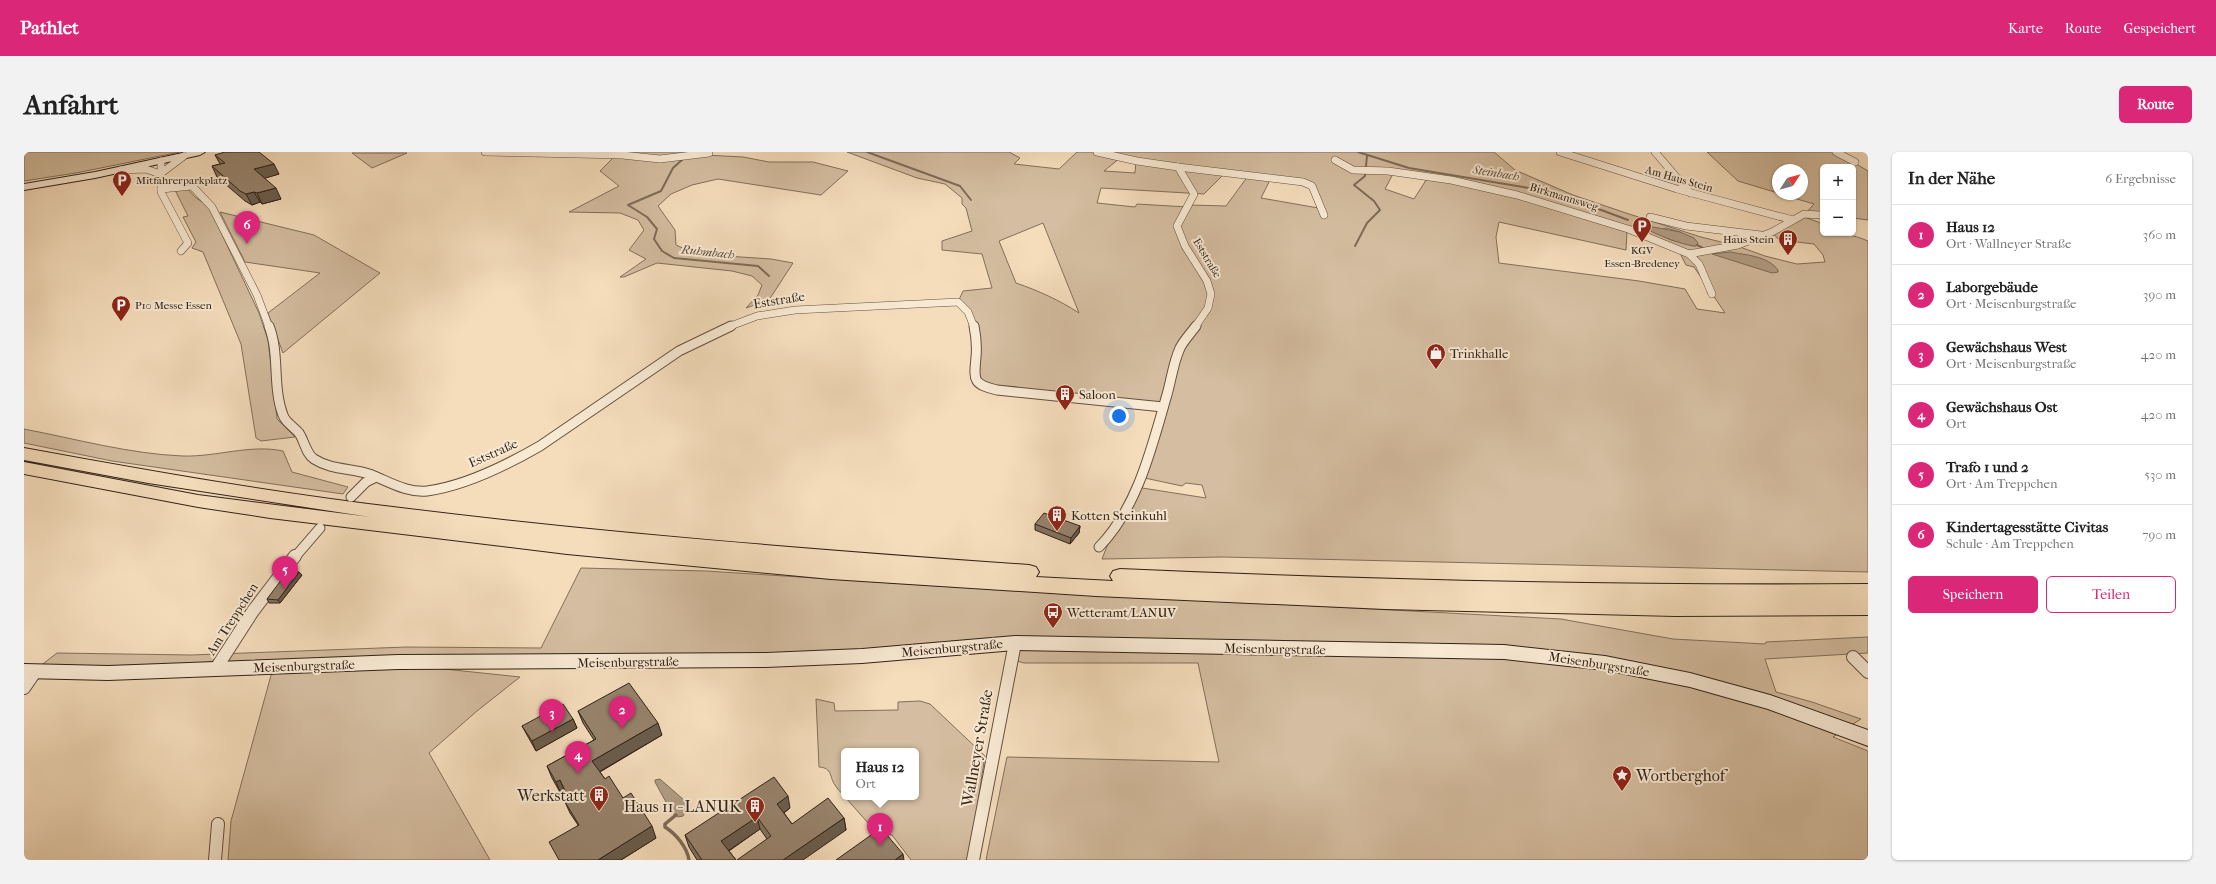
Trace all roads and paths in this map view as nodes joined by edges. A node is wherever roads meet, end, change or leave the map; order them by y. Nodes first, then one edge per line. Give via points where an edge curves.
1 (200, 152) edge
2 (485, 152) edge
3 (1097, 152) edge
4 (1560, 152) edge
5 (1654, 152) edge
6 (1836, 152) edge
7 (709, 153) dead end
8 (184, 156) junction
9 (1335, 160) dead end
10 (1855, 162) dead end
11 (155, 165) junction
12 (1178, 167) junction
13 (160, 174) junction
14 (24, 187) edge
15 (161, 188) junction
16 (1690, 193) junction
17 (1820, 214) dead end
18 (1324, 215) dead end
19 (1650, 217) dead end
20 (1793, 220) junction
21 (1761, 235) junction
22 (181, 251) dead end
23 (1689, 254) junction
24 (1712, 294) dead end
25 (1163, 407) junction
26 (24, 454) edge
27 (24, 468) edge
28 (376, 476) junction
29 (351, 497) dead end
30 (320, 528) dead end
31 (1099, 547) dead end
32 (1868, 592) edge
33 (1868, 607) edge
34 (1015, 643) junction
35 (1853, 657) dead end
36 (215, 670) junction
37 (29, 672) edge
38 (1868, 672) edge
39 (24, 688) edge
40 (1868, 738) edge
41 (218, 824) dead end
42 (216, 860) edge
43 (973, 860) edge

1 - 8 main road
2 - 7 street via 622,155 660,159
3 - 12 street
4 - 16 street, Am Haus Stein
5 - 16 street
6 - 10 street
8 - 11 main road
8 - 13 street
9 - 23 street, Birkmannsweg via 1353,170 1388,171 1451,180 1517,194 1628,229
11 - 13 street
11 - 13 street
11 - 14 main road
12 - 18 street via 1303,182 1312,186
12 - 25 street, Eststraße via 1194,194 1188,210 1177,226 1190,257 1210,286 1212,295 1208,308 1180,348
13 - 15 street
15 - 22 street via 166,203 188,243
15 - 28 street via 192,186 212,207 257,294 275,341 276,388 283,417 299,433 312,458 328,466
16 - 20 street, Am Haus Stein
17 - 20 street via 1804,214
19 - 21 street via 1686,226
20 - 21 street
21 - 23 street via 1738,245
23 - 24 street, Birkmannsweg via 1699,264
25 - 28 street, Eststraße via 997,390 978,383 973,376 977,339 974,325 967,311 958,302 795,310 757,316 719,330 679,351 540,446 479,476 426,491 395,486
25 - 31 street, Eststraße via 1129,505 1108,540
26 - 32 highway via 214,487 431,518 816,557 1044,573 1304,585 1580,592
27 - 33 highway via 198,501 372,524 626,554 820,571 967,582 1317,600 1590,607
28 - 29 street
30 - 36 street, Am Treppchen via 282,571
34 - 36 main road, Meisenburgstraße via 862,656 766,660 398,662
34 - 40 main road, Meisenburgstraße via 1478,651 1550,656 1605,663 1696,682 1770,702
34 - 43 street, Wallneyer Straße
35 - 38 street
36 - 37 main road, Meisenburgstraße
37 - 39 street
41 - 42 street

